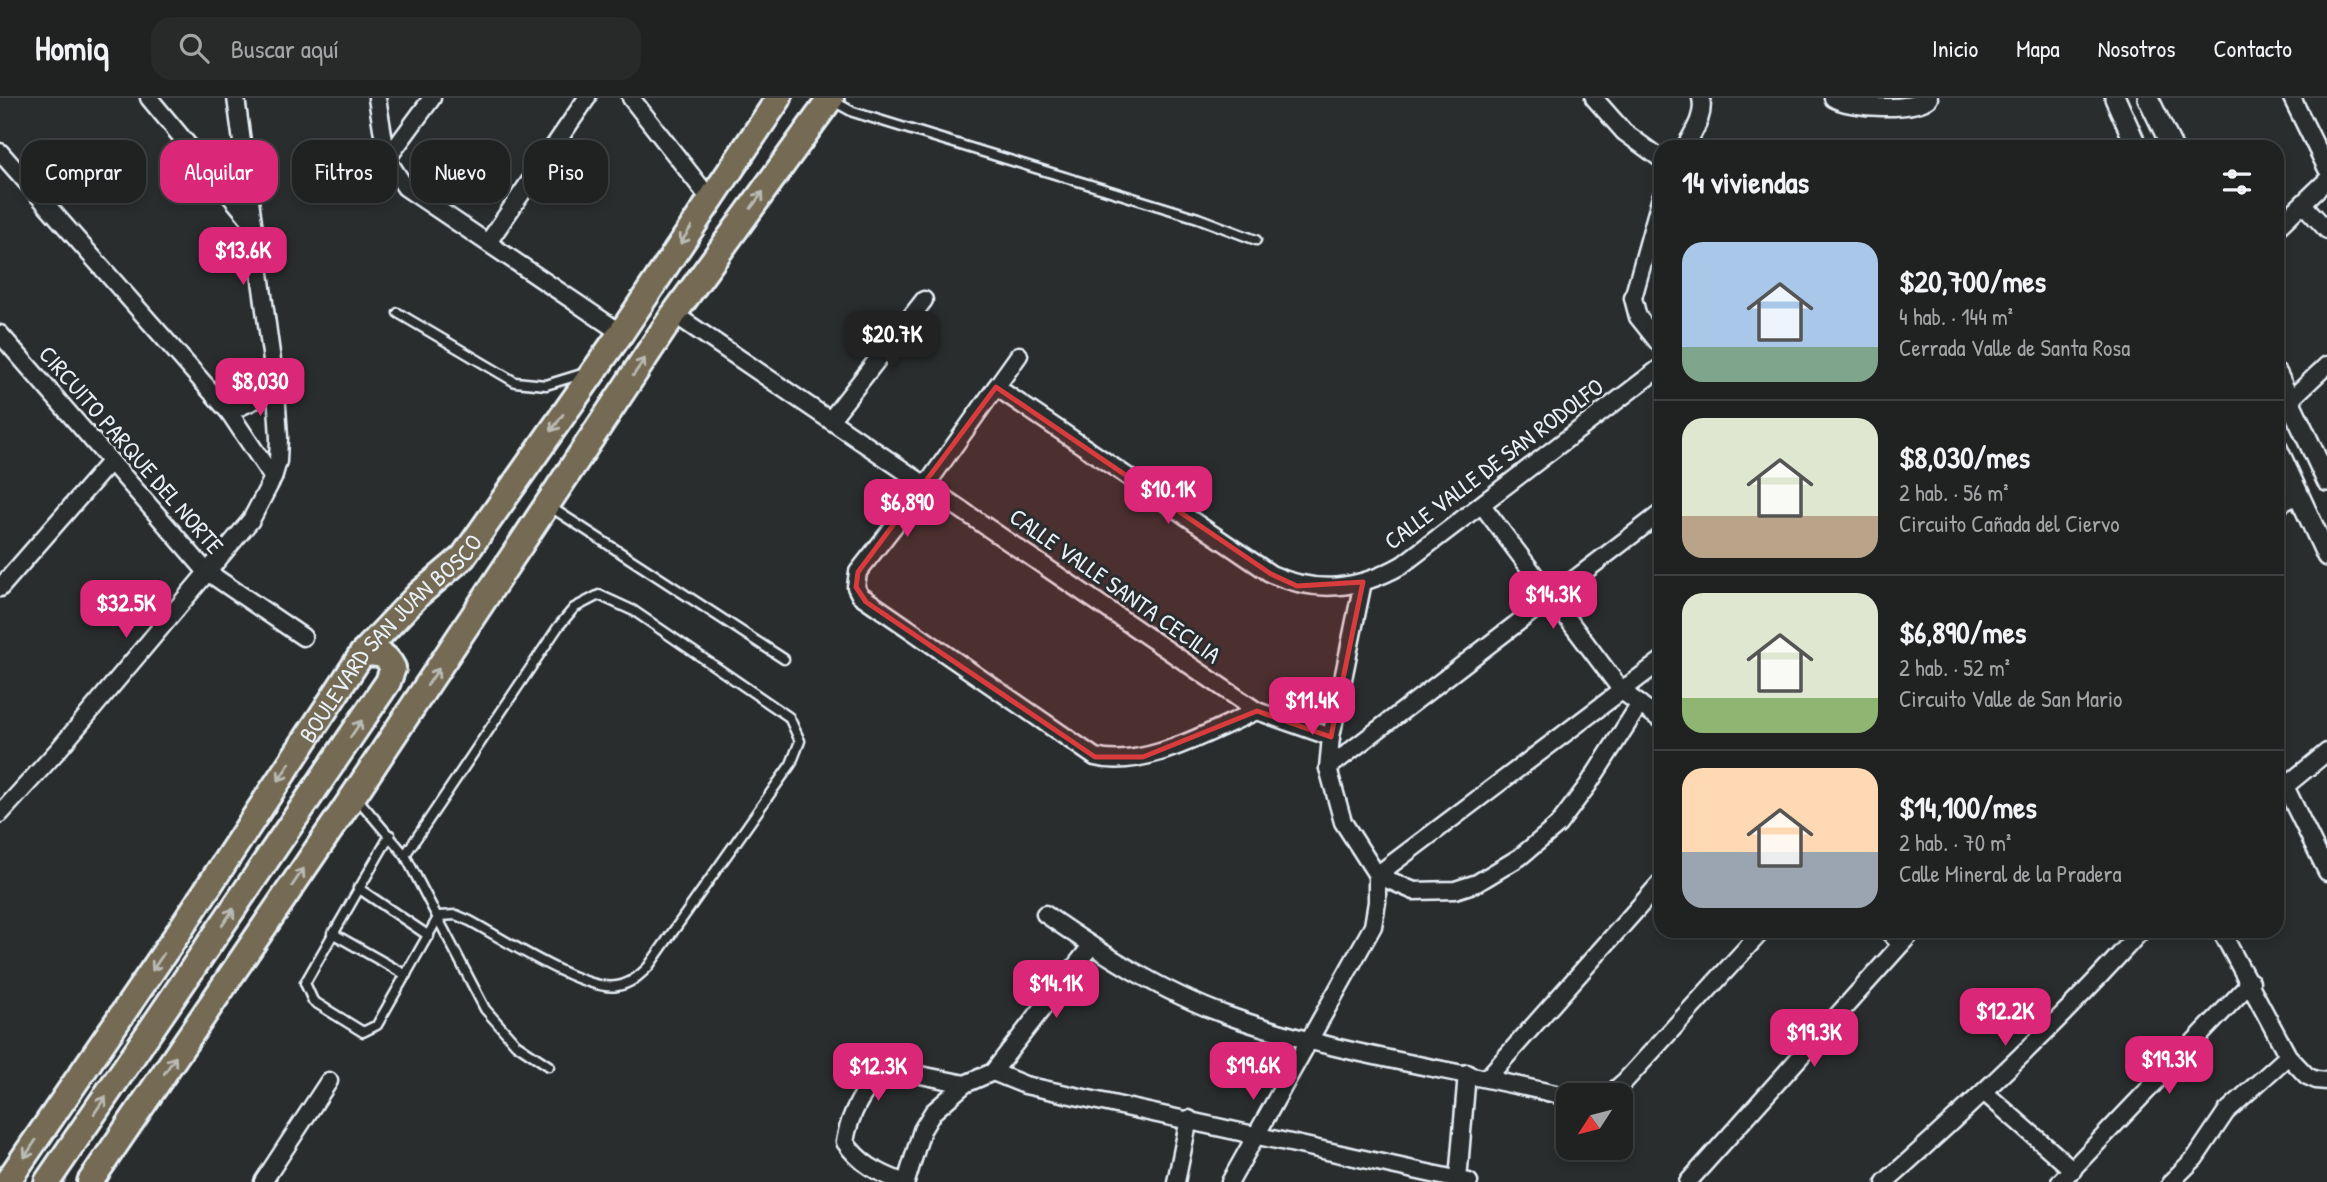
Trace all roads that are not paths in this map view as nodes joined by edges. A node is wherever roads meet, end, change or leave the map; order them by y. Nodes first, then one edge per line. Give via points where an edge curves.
1 (149, 98) edge
2 (236, 98) edge
3 (377, 98) edge
4 (432, 98) edge
5 (587, 98) edge
6 (631, 98) edge
7 (779, 98) edge
8 (796, 98) edge
9 (830, 98) edge
10 (1594, 98) edge
11 (1701, 98) edge
12 (1833, 98) edge
13 (1930, 98) edge
14 (2115, 98) edge
15 (2148, 98) edge
16 (2292, 98) edge
17 (754, 135) junction
18 (384, 140) edge
19 (1689, 140) edge
20 (2134, 140) edge
21 (2167, 140) edge
22 (397, 145) edge
23 (0, 152) edge
24 (1654, 154) edge
25 (2327, 169) edge
26 (397, 175) edge
27 (2327, 180) edge
28 (710, 199) junction
29 (2303, 204) junction
30 (252, 222) junction
31 (1654, 222) edge
32 (2284, 222) edge
33 (2327, 230) edge
34 (1256, 240) dead end
35 (489, 241) junction
36 (924, 300) dead end
37 (398, 313) dead end
38 (674, 314) junction
39 (621, 333) junction
40 (0, 334) edge
41 (1654, 337) edge
42 (1019, 355) dead end
43 (2327, 365) edge
44 (594, 370) junction
45 (1654, 371) edge
46 (996, 387) junction
47 (276, 390) junction
48 (2284, 390) edge
49 (2289, 401) junction
50 (229, 412) junction
51 (831, 419) junction
52 (110, 462) junction
53 (2284, 463) edge
54 (273, 478) junction
55 (2327, 481) edge
56 (927, 484) junction
57 (2299, 494) junction
58 (2284, 502) edge
59 (547, 505) junction
60 (1482, 505) junction
61 (1654, 518) edge
62 (2327, 556) edge
63 (206, 571) junction
64 (1363, 582) junction
65 (0, 588) edge
66 (1550, 597) junction
67 (303, 637) dead end
68 (362, 654) junction
69 (784, 659) dead end
70 (1654, 666) edge
71 (1622, 691) junction
72 (1640, 704) junction
73 (1257, 711) junction
74 (1654, 715) edge
75 (1331, 737) junction
76 (2327, 752) edge
77 (1328, 768) junction
78 (2284, 788) edge
79 (354, 795) junction
80 (2284, 795) edge
81 (0, 814) edge
82 (390, 835) junction
83 (405, 855) junction
84 (2327, 872) edge
85 (1377, 876) junction
86 (358, 888) junction
87 (1654, 890) edge
88 (1045, 914) dead end
89 (439, 916) junction
90 (332, 933) junction
91 (429, 936) junction
92 (1756, 938) edge
93 (1895, 938) edge
94 (1907, 938) edge
95 (2135, 938) edge
96 (2225, 938) edge
97 (1901, 944) junction
98 (1091, 946) junction
99 (406, 975) junction
100 (2250, 982) junction
101 (1310, 1040) junction
102 (2288, 1056) junction
103 (550, 1066) dead end
104 (993, 1072) junction
105 (1467, 1073) junction
106 (1488, 1077) junction
107 (329, 1081) dead end
108 (2325, 1081) edge
109 (1623, 1083) edge
110 (965, 1084) junction
111 (1985, 1093) junction
112 (1556, 1094) edge
113 (1189, 1119) junction
114 (1255, 1133) junction
115 (2073, 1170) junction
116 (1409, 1175) edge
117 (1463, 1181) edge
118 (7, 1182) edge
119 (47, 1182) edge
120 (90, 1182) edge
121 (263, 1182) edge
122 (904, 1182) edge
123 (1176, 1182) edge
124 (1230, 1182) edge
125 (1688, 1182) edge
126 (1885, 1182) edge
127 (2060, 1182) edge
128 (2171, 1182) edge

1 - 30 street
2 - 30 street
3 - 18 street
4 - 22 street
5 - 35 street
6 - 28 street
7 - 17 main road, BOULEVARD SAN JUAN BOSCO
8 - 17 main road via 784,116
9 - 34 lane via 853,112
38 -> 9 main road, BOULEVARD SAN JUAN BOSCO
10 - 24 street via 1624,132
11 - 19 street via 1703,108
12 - 13 street via 1847,104 1915,106
14 - 20 street
15 - 21 street
16 - 25 street
17 - 28 main road, BOULEVARD SAN JUAN BOSCO
23 - 50 street
26 - 35 street via 405,187
27 - 29 street
28 -> 39 main road, BOULEVARD SAN JUAN BOSCO
29 - 32 street
29 - 33 street
30 - 47 street
31 - 41 street via 1633,298 1638,317
35 - 39 street
36 - 51 street
37 - 44 lane via 515,382 546,385
38 - 51 street, CALLE VALLE SANTA CECILIA
59 -> 38 main road, BOULEVARD SAN JUAN BOSCO
39 - 44 main road, BOULEVARD SAN JUAN BOSCO
40 - 52 street, CIRCUITO PARQUE DEL NORTE
42 - 46 street
43 - 49 street
44 -> 68 main road, BOULEVARD SAN JUAN BOSCO via 463,557 419,594
45 - 60 street, CALLE VALLE DE SAN RODOLFO
46 - 56 street
46 - 64 street, CALLE VALLE DE SAN RODOLFO via 1271,574 1297,586
47 - 50 street
47 - 54 street via 278,461
48 - 49 street
49 - 55 street
50 - 54 street
51 - 56 street, CALLE VALLE SANTA CECILIA
52 - 63 street, CIRCUITO PARQUE DEL NORTE
52 - 65 street
53 - 57 street
54 - 63 street via 251,520
56 - 73 street, CALLE VALLE SANTA CECILIA
56 - 73 street via 858,572 856,587 866,602 1095,757 1111,761 1143,757
57 - 58 street
57 - 62 street
59 - 69 lane
79 -> 59 main road, BOULEVARD SAN JUAN BOSCO
60 - 64 street, CALLE VALLE DE SAN RODOLFO via 1402,565
60 - 66 street
61 - 66 street
63 - 67 street, CIRCUITO PARQUE DEL NORTE
63 - 81 street
64 - 75 street
66 - 71 street
66 - 77 street
68 -> 118 main road, BOULEVARD SAN JUAN BOSCO
119 -> 68 main road via 388,682 393,668 388,658 380,653
70 - 71 street
71 - 72 street
71 - 85 street
72 - 74 street
72 - 85 street via 1558,825 1520,857 1477,883 1455,890 1414,891
73 - 75 street, CALLE VALLE SANTA CECILIA
75 - 77 street
76 - 78 street
77 - 85 street via 1343,822
79 - 82 lane
120 -> 79 main road, BOULEVARD SAN JUAN BOSCO
80 - 84 street
82 - 83 lane
82 - 86 lane
83 - 89 lane
83 - 89 lane via 558,627 586,599 599,595 634,611 780,711 795,727 800,741 791,764 648,967 627,984 592,984 470,920
85 - 101 street via 1373,926
86 - 90 lane
86 - 91 lane
87 - 106 street
88 - 98 street
89 - 91 lane
89 - 103 lane via 492,1018 516,1044
90 - 99 lane
90 - 99 lane via 306,977 305,989 313,1001 356,1030 368,1032 377,1025
91 - 99 lane
92 - 109 street
93 - 97 street
94 - 97 street
95 - 111 street via 2072,1009
96 - 100 street
97 - 125 street
98 - 101 street via 1225,1015
98 - 104 street
100 - 102 street
100 - 115 street
101 - 105 street
101 - 114 street
102 - 108 street via 2307,1076
102 - 128 street via 2226,1112
104 - 110 street
104 - 113 street via 1026,1085
105 - 106 street
105 - 117 street
106 - 112 street
107 - 121 street
110 - 122 street via 946,1097 922,1130
110 - 122 street via 886,1068 866,1087 849,1120 845,1142 857,1159 876,1172
111 - 115 street
111 - 126 street
113 - 114 street
113 - 123 street
114 - 116 street
114 - 124 street
115 - 127 street
116 - 117 street

